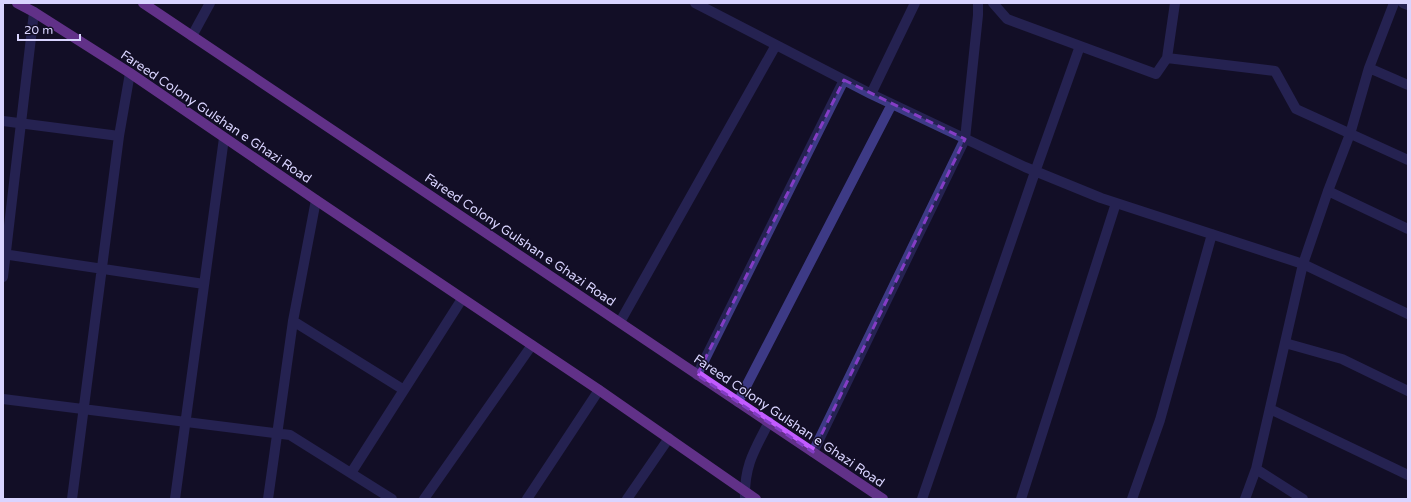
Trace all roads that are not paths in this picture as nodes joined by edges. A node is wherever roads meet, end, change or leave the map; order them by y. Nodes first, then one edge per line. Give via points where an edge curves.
1 (17, 3) edge
2 (143, 3) edge
3 (210, 3) edge
4 (695, 3) edge
5 (915, 3) edge
6 (978, 3) edge
7 (992, 3) edge
8 (1175, 3) edge
9 (1394, 3) edge
10 (1403, 3) edge
11 (1408, 5) edge
12 (34, 12) junction
13 (192, 36) junction
14 (776, 45) junction
15 (1080, 46) junction
16 (1167, 58) junction
17 (1369, 68) junction
18 (130, 73) junction
19 (844, 80) junction
20 (1408, 85) edge
21 (871, 94) junction
22 (892, 104) junction
23 (3, 121) edge
24 (21, 123) junction
25 (1350, 134) junction
26 (119, 136) junction
27 (224, 138) junction
28 (966, 139) junction
29 (1408, 160) edge
30 (1035, 172) junction
31 (1328, 191) junction
32 (316, 200) junction
33 (1116, 203) junction
34 (1408, 229) edge
35 (1212, 234) junction
36 (4, 254) edge
37 (1303, 264) junction
38 (102, 268) junction
39 (3, 277) edge
40 (204, 284) junction
41 (462, 299) junction
42 (1408, 314) edge
43 (293, 321) junction
44 (620, 322) junction
45 (1285, 342) junction
46 (532, 345) junction
47 (697, 375) junction
48 (404, 390) junction
49 (599, 390) junction
50 (1408, 391) edge
51 (3, 399) edge
52 (738, 402) junction
53 (1270, 409) junction
54 (84, 410) junction
55 (185, 422) junction
56 (769, 422) junction
57 (277, 434) junction
58 (669, 438) junction
59 (813, 452) junction
60 (1256, 469) junction
61 (351, 473) junction
62 (1408, 475) edge
63 (745, 495) edge
64 (72, 499) edge
65 (175, 499) edge
66 (268, 499) edge
67 (392, 499) edge
68 (424, 499) edge
69 (527, 499) edge
70 (627, 499) edge
71 (756, 499) edge
72 (883, 499) edge
73 (922, 499) edge
74 (1021, 499) edge
75 (1132, 499) edge
76 (1245, 499) edge
77 (1303, 499) edge

1 - 12 main road, Fareed Colony Gulshan e Ghazi Road
2 - 13 main road, Fareed Colony Gulshan e Ghazi Road
3 - 13 street
4 - 14 street
5 - 21 street
6 - 28 street
7 - 15 street via 1007,19
8 - 16 street
9 - 17 street
10 - 11 street
12 - 18 main road, Fareed Colony Gulshan e Ghazi Road
12 - 24 street
13 - 44 main road, Fareed Colony Gulshan e Ghazi Road
14 - 19 street
14 - 44 street
15 - 16 street via 1156,74
15 - 30 street
16 - 25 street via 1275,71 1296,109
17 - 20 street
17 - 25 street
18 - 26 street
18 - 27 main road, Fareed Colony Gulshan e Ghazi Road
19 - 21 street
19 - 47 street
21 - 22 street
22 - 28 street
22 - 52 street
23 - 24 street
24 - 26 street
24 - 36 street
25 - 29 street
25 - 31 street
26 - 38 street
27 - 32 main road, Fareed Colony Gulshan e Ghazi Road
27 - 40 street
28 - 30 street
28 - 59 street
30 - 33 street
30 - 73 street
31 - 34 street
31 - 37 street
32 - 41 main road, Fareed Colony Gulshan e Ghazi Road
32 - 43 street
33 - 35 street
33 - 74 street
35 - 37 street
35 - 75 street via 1160,420
36 - 38 street
36 - 39 street
37 - 42 street
37 - 45 street
38 - 40 street
38 - 54 street
40 - 55 street
41 - 46 main road, Fareed Colony Gulshan e Ghazi Road
41 - 48 street
43 - 48 street
43 - 57 street
44 - 47 main road, Fareed Colony Gulshan e Ghazi Road
45 - 50 street via 1342,359
45 - 53 street
46 - 49 main road, Fareed Colony Gulshan e Ghazi Road
46 - 68 street
47 - 52 main road, Fareed Colony Gulshan e Ghazi Road
48 - 61 street
49 - 58 main road, Fareed Colony Gulshan e Ghazi Road
49 - 69 street
51 - 54 street
52 - 56 main road, Fareed Colony Gulshan e Ghazi Road
53 - 60 street
53 - 62 street
54 - 55 street
54 - 64 street
55 - 57 street
55 - 65 street
56 - 59 main road, Fareed Colony Gulshan e Ghazi Road
56 - 63 street via 750,460
57 - 61 street via 290,436
57 - 66 street
58 - 63 main road, Fareed Colony Gulshan e Ghazi Road
58 - 70 street
59 - 72 main road, Fareed Colony Gulshan e Ghazi Road
60 - 76 street
60 - 77 street
61 - 67 street
63 - 71 main road, Fareed Colony Gulshan e Ghazi Road

